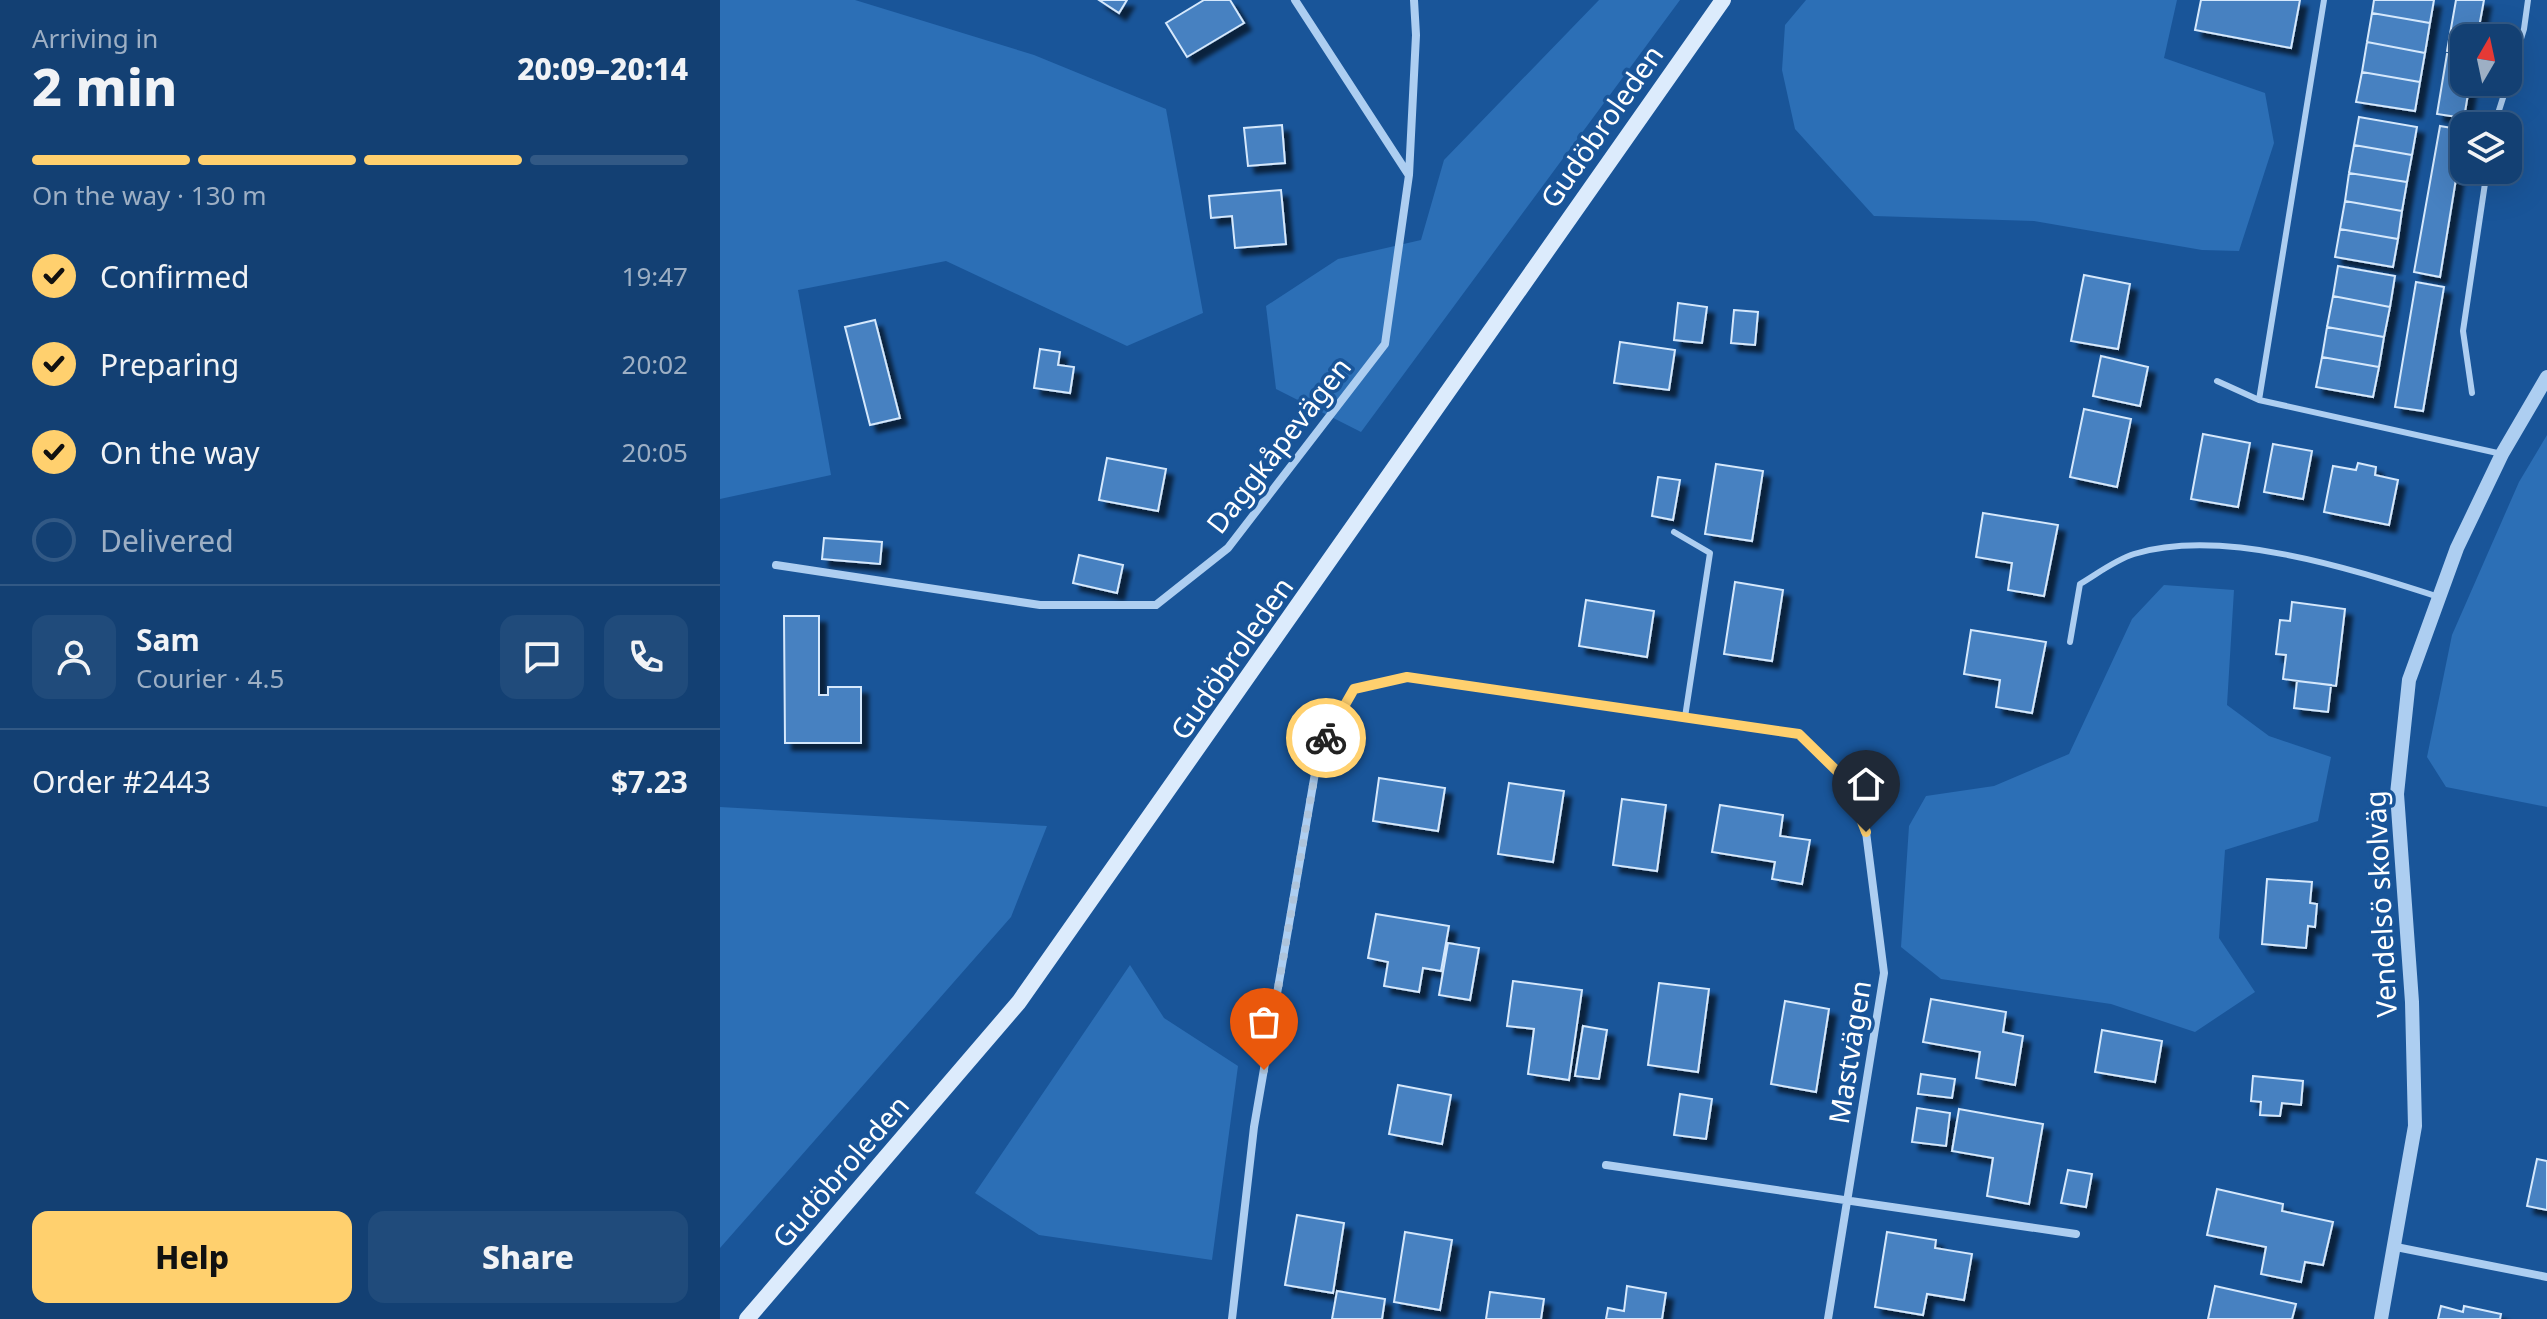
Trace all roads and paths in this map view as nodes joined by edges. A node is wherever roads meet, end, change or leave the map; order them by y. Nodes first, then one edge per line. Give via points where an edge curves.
1 (1295, 0) edge
2 (1414, 0) edge
3 (1723, 0) edge
4 (2324, 0) edge
5 (2528, 0) edge
6 (2522, 36) edge
7 (1409, 175) junction
8 (2485, 184) edge
9 (2547, 377) edge
10 (2217, 381) dead end
11 (2472, 393) dead end
12 (2259, 400) junction
13 (2502, 454) junction
14 (1674, 532) dead end
15 (776, 565) dead end
16 (2439, 597) junction
17 (2070, 642) dead end
18 (1685, 717) junction
19 (1606, 1165) dead end
20 (1848, 1202) junction
21 (2076, 1234) dead end
22 (2396, 1247) junction
23 (2547, 1277) edge
24 (747, 1319) edge
25 (1232, 1319) edge
26 (1828, 1319) edge
27 (2381, 1319) edge

1 - 7 street
2 - 7 street, Daggkåpevägen
3 - 24 main road, Gudöbroleden via 1019,1002
4 - 12 lane
5 - 6 lane
7 - 15 street, Daggkåpevägen via 1385,344 1228,548 1156,605 1040,605
8 - 11 lane via 2463,331
9 - 13 street, Vendelsö skolväg
10 - 12 lane
12 - 13 lane
13 - 16 street, Vendelsö skolväg
14 - 18 lane via 1710,553
16 - 17 lane via 2344,569 2243,549 2183,546 2132,554 2080,584
16 - 22 street, Vendelsö skolväg via 2409,680 2397,794 2415,1126
18 - 20 street, Mastvägen via 1799,734 1846,780 1866,832 1884,973
18 - 25 street, Mastvägen via 1407,677 1354,689 1319,750 1254,1127
19 - 20 street
20 - 21 street
20 - 26 street, Mastvägen
22 - 23 street
22 - 27 street, Vendelsö skolväg

